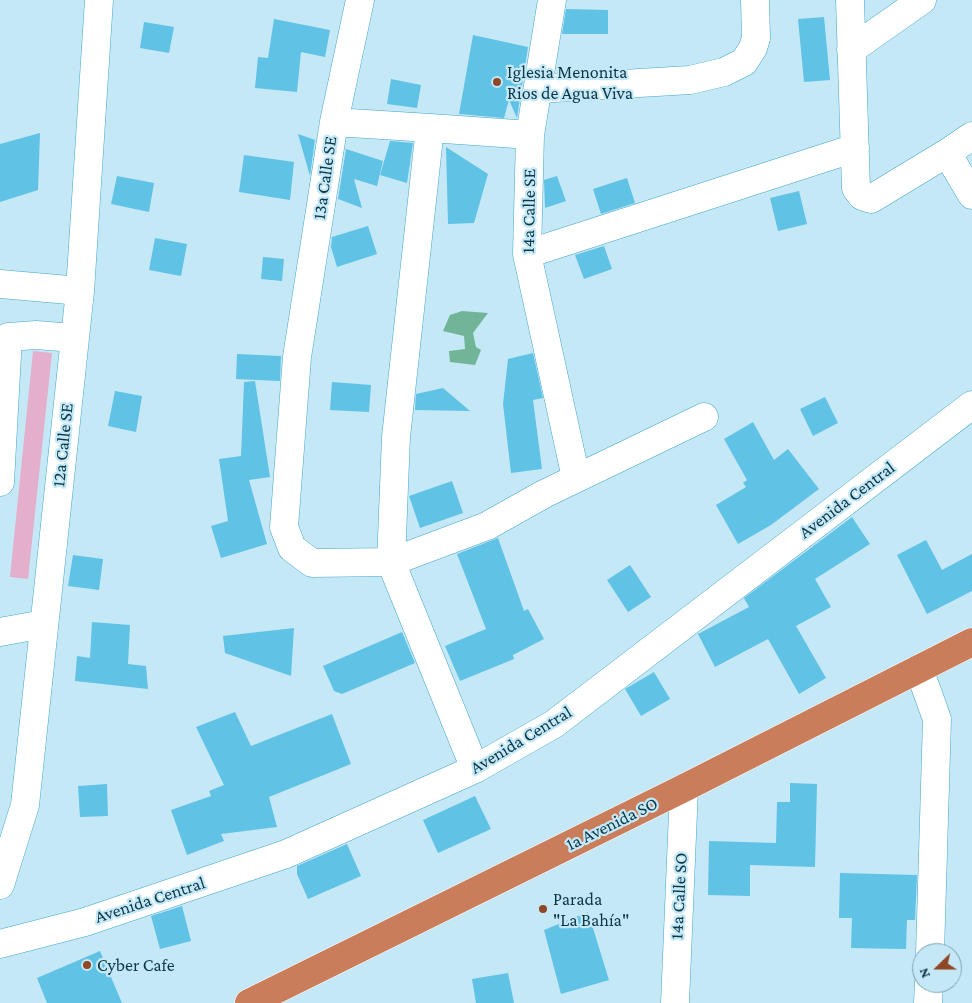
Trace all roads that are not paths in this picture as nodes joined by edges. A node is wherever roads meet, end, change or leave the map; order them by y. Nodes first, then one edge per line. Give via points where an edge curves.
1 (99, 0) edge
2 (360, 0) edge
3 (552, 0) edge
4 (755, 0) edge
5 (850, 0) edge
6 (922, 0) edge
7 (852, 50) junction
8 (538, 89) junction
9 (334, 122) junction
10 (430, 128) junction
11 (530, 134) junction
12 (972, 136) edge
13 (855, 148) junction
14 (947, 153) junction
15 (972, 195) edge
16 (527, 254) junction
17 (0, 284) edge
18 (80, 291) junction
19 (74, 338) junction
20 (972, 405) edge
21 (704, 417) dead end
22 (576, 478) junction
23 (0, 482) edge
24 (392, 562) junction
25 (44, 624) junction
26 (0, 632) edge
27 (972, 642) edge
28 (918, 669) junction
29 (475, 769) junction
30 (684, 788) junction
31 (0, 885) edge
32 (930, 943) edge
33 (0, 944) edge
34 (249, 1003) edge
35 (675, 1003) edge

1 - 18 street, 12a Calle SE
2 - 9 street, 13a Calle SE
3 - 8 street, 14a Calle SE
4 - 8 street via 756,38 753,48 744,62 724,72 690,80
5 - 7 street
6 - 7 street
7 - 13 street
8 - 11 street, 14a Calle SE
9 - 10 street
9 - 24 street, 13a Calle SE via 297,357 284,527 292,548 312,563
10 - 11 street
10 - 24 street via 396,437
11 - 16 street, 14a Calle SE
12 - 14 street
13 - 14 street via 856,188 862,196 872,199
13 - 16 street
14 - 15 street
16 - 22 street, 14a Calle SE
17 - 18 street
18 - 19 street, 12a Calle SE
19 - 23 street via 8,337
19 - 25 street, 12a Calle SE
20 - 29 street, Avenida Central via 554,724
21 - 22 street
22 - 24 street via 487,526
24 - 29 street
25 - 26 street
25 - 31 street, 12a Calle SE via 25,805
27 - 28 highway, 1a Avenida SO
28 - 30 highway, 1a Avenida SO
28 - 32 street via 937,719
29 - 33 street, Avenida Central via 286,854 85,922
30 - 34 highway, 1a Avenida SO
30 - 35 street, 14a Calle SO

